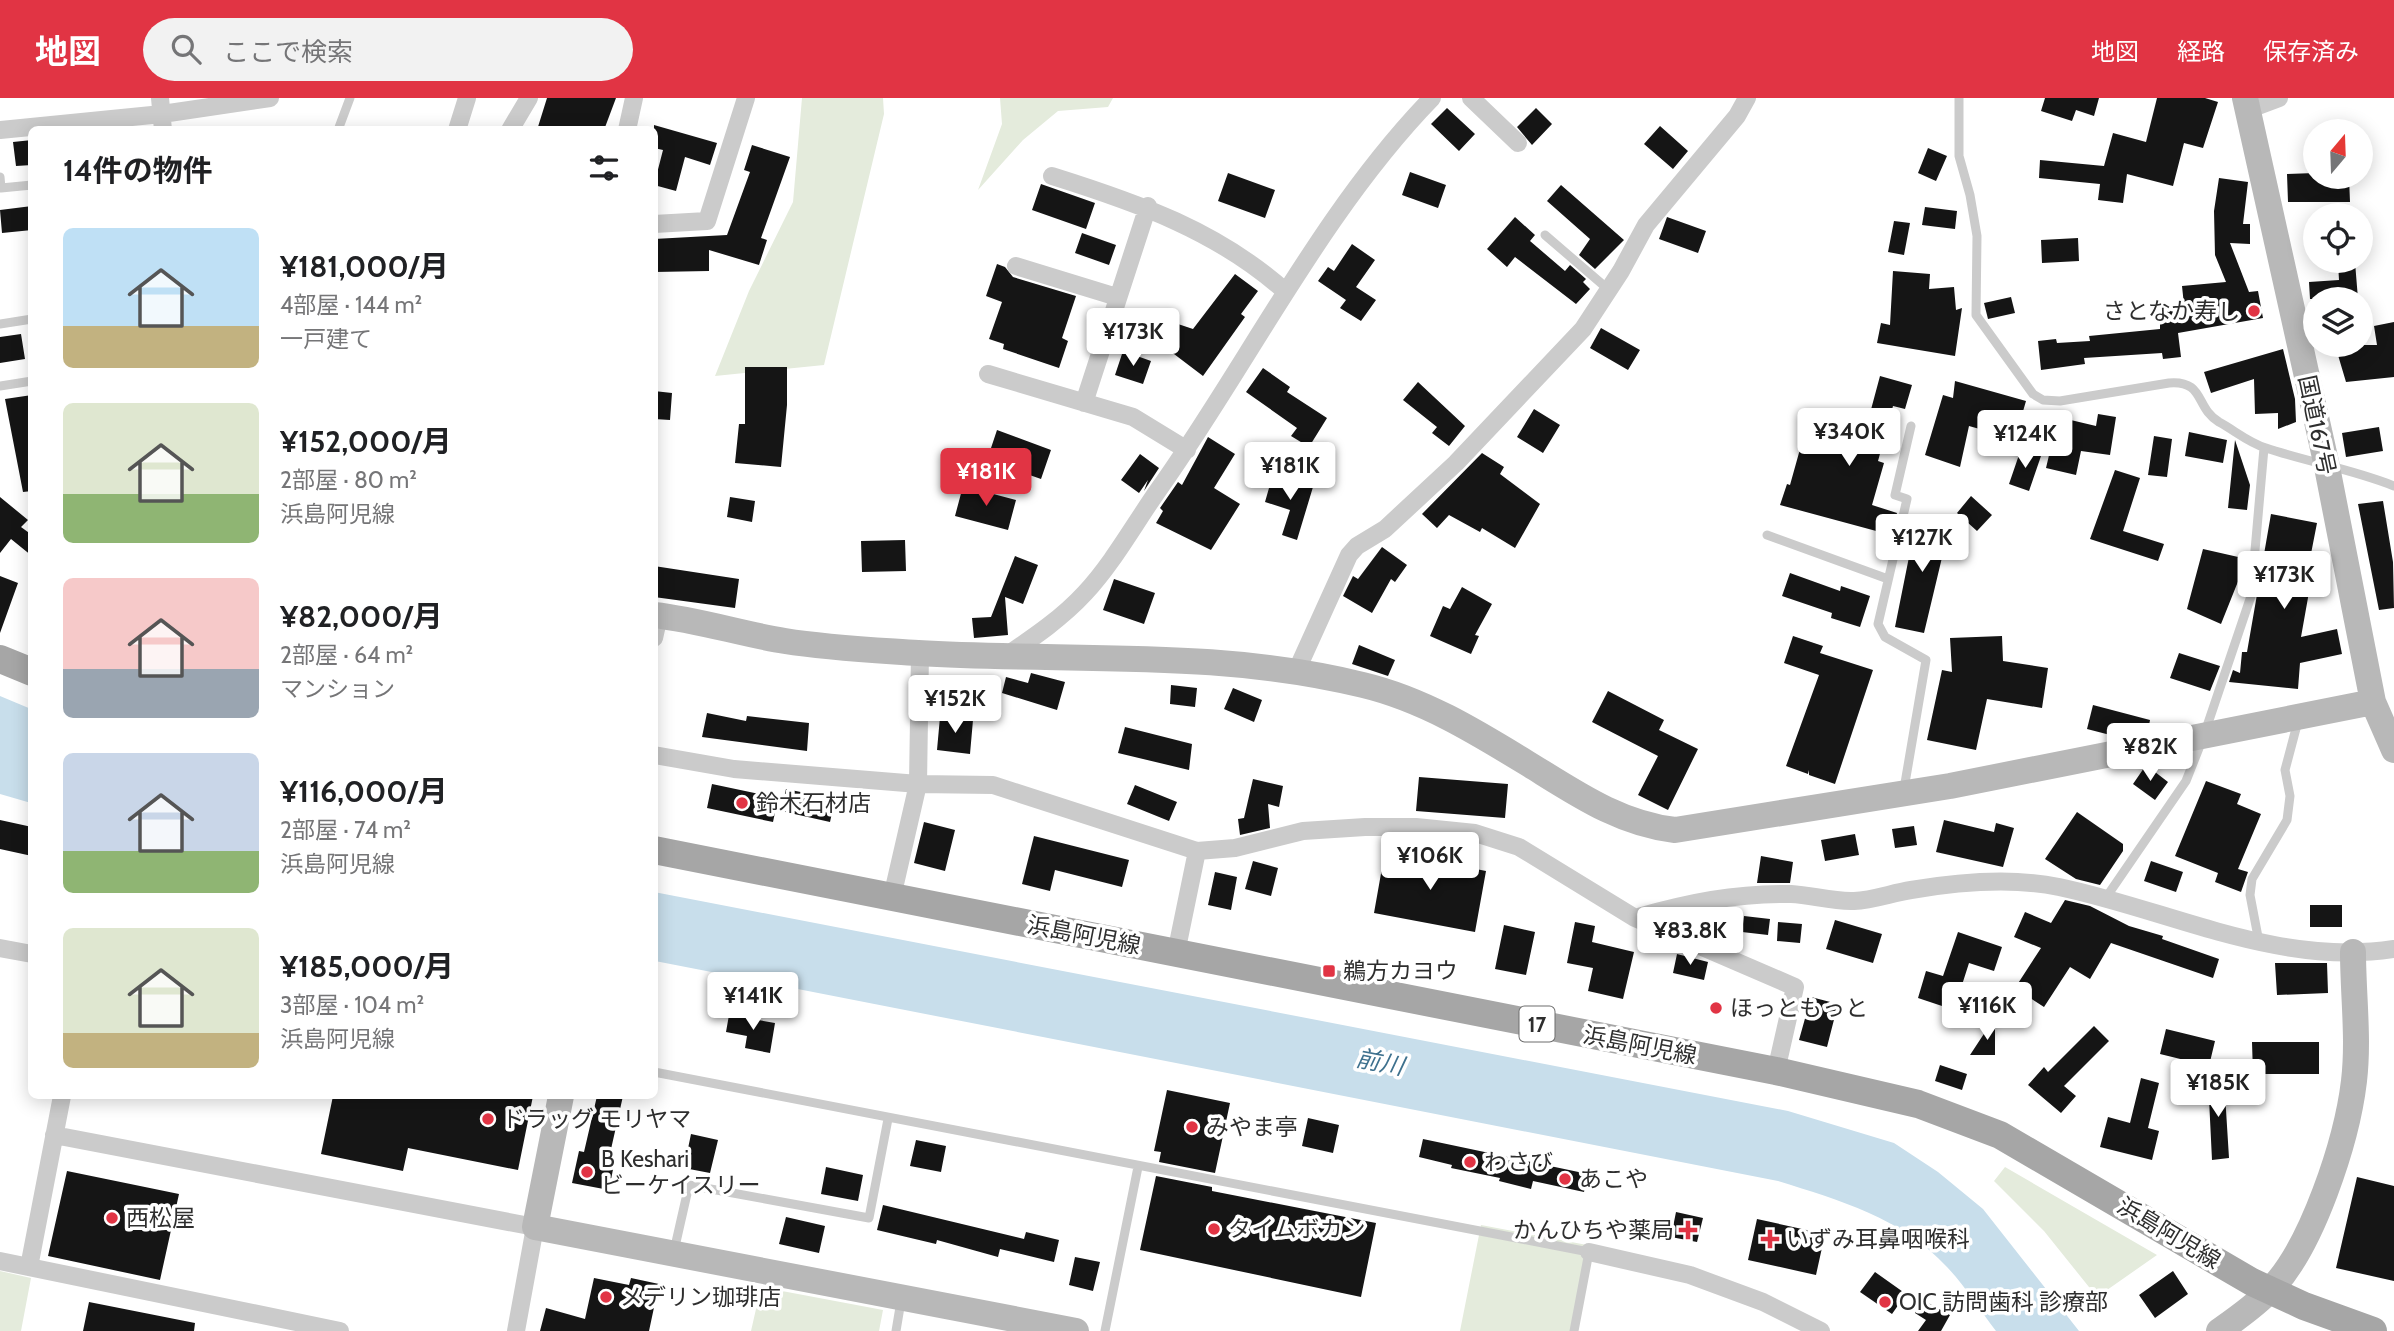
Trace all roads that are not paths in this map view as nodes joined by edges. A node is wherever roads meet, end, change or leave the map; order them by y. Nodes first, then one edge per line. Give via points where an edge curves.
1 (270, 98) edge
2 (350, 98) edge
3 (467, 98) edge
4 (529, 98) edge
5 (634, 98) edge
6 (747, 98) edge
7 (1432, 98) edge
8 (1471, 98) edge
9 (1747, 98) edge
10 (1959, 98) edge
11 (2279, 98) edge
12 (2246, 104) edge
13 (162, 114) edge
14 (40, 126) edge
15 (340, 126) edge
16 (458, 126) edge
17 (512, 126) edge
18 (627, 126) edge
19 (28, 127) edge
20 (0, 130) edge
21 (1518, 143) dead end
22 (1052, 176) dead end
23 (0, 177) edge
24 (28, 185) edge
25 (1148, 206) junction
26 (658, 224) edge
27 (1545, 235) dead end
28 (1016, 266) dead end
29 (1609, 290) junction
30 (1286, 292) junction
31 (1117, 297) junction
32 (28, 320) edge
33 (0, 324) edge
34 (988, 374) dead end
35 (28, 382) edge
36 (0, 386) edge
37 (1084, 403) junction
38 (1911, 426) dead end
39 (2264, 448) junction
40 (1187, 450) junction
41 (2326, 462) junction
42 (2394, 486) edge
43 (1768, 535) dead end
44 (1888, 579) junction
45 (658, 623) edge
46 (920, 653) junction
47 (1003, 658) junction
48 (0, 659) edge
49 (28, 670) edge
50 (1296, 673) junction
51 (2373, 702) junction
52 (2299, 718) junction
53 (2203, 738) junction
54 (2394, 750) edge
55 (658, 756) edge
56 (918, 784) junction
57 (1903, 794) junction
58 (658, 851) edge
59 (1197, 851) junction
60 (892, 897) junction
61 (2105, 899) junction
62 (1635, 918) junction
63 (2259, 944) junction
64 (0, 948) edge
65 (2394, 949) edge
66 (28, 953) edge
67 (1176, 953) junction
68 (2353, 953) junction
69 (1776, 1071) junction
70 (658, 1073) edge
71 (61, 1099) edge
72 (560, 1099) edge
73 (888, 1119) junction
74 (54, 1135) junction
75 (1138, 1167) junction
76 (535, 1227) junction
77 (674, 1252) junction
78 (1589, 1252) junction
79 (0, 1261) edge
80 (29, 1266) junction
81 (2270, 1291) junction
82 (902, 1296) junction
83 (341, 1331) edge
84 (516, 1331) edge
85 (896, 1331) edge
86 (1076, 1331) edge
87 (1105, 1331) edge
88 (1574, 1331) edge
89 (1821, 1331) edge
90 (2219, 1331) edge
91 (2373, 1331) edge

1 - 13 street
2 - 15 lane
3 - 16 street
4 - 17 street
5 - 18 street
6 - 26 street via 707,221
7 - 30 street via 1369,172
8 - 21 street
9 - 29 street via 1646,225
10 - 39 lane via 1959,156 1977,236 1976,315 2033,394 2060,401 2180,383 2196,391 2208,415
11 - 12 street
12 - 41 street, 国道167号
13 - 14 street
19 - 20 street
22 - 25 street
23 - 24 lane via 1,188
25 - 30 street via 1258,267
25 - 31 street
27 - 29 lane
28 - 31 street
29 - 50 street via 1583,329 1456,463 1385,529 1349,555
30 - 40 street
31 - 37 street
32 - 33 lane
34 - 37 street
35 - 36 lane
37 - 40 street via 1133,417
38 - 44 lane via 1895,495 1907,499
39 - 41 lane
39 - 53 lane via 2251,596
40 - 47 street via 1086,592 1042,632
41 - 42 lane
41 - 51 street, 国道167号
43 - 44 lane
44 - 57 lane via 1879,631 1926,660
45 - 46 street
46 - 47 street
46 - 56 street
47 - 50 street via 1198,661
48 - 49 main road
50 - 57 street via 1367,686 1415,702 1476,732 1587,801 1652,827 1675,830
51 - 52 street
51 - 54 street, 国道167号
52 - 53 street
52 - 63 lane via 2285,770 2290,796 2287,820 2252,879 2250,895
53 - 57 street
53 - 61 lane via 2186,781
55 - 56 street via 734,769
56 - 59 street via 993,785
56 - 60 street
58 - 60 main road, 浜島阿児線 / 17
59 - 62 street via 1235,848 1303,831 1416,827 1475,833 1519,847
59 - 67 street
60 - 67 main road, 浜島阿児線 / 17
61 - 62 street via 2056,886 1964,881 1853,901 1793,894 1744,895 1689,902
61 - 63 street
62 - 69 street via 1795,987
63 - 68 street
64 - 66 street
65 - 68 street
67 - 69 main road, 浜島阿児線 / 17
68 - 81 street via 2354,1078 2346,1129 2294,1260
69 - 81 main road, 浜島阿児線 / 17 via 1918,1104 2000,1135
70 - 73 lane
71 - 74 street
72 - 76 street
73 - 75 lane
73 - 77 lane via 869,1218 689,1185
74 - 76 street
74 - 80 street
75 - 78 lane
75 - 87 lane
76 - 77 street
76 - 84 street
77 - 82 street
78 - 88 lane
78 - 89 street via 1690,1275 1763,1302
79 - 80 street
80 - 83 street
81 - 90 street
81 - 91 main road, 浜島阿児線 / 17
82 - 85 lane
82 - 86 street

